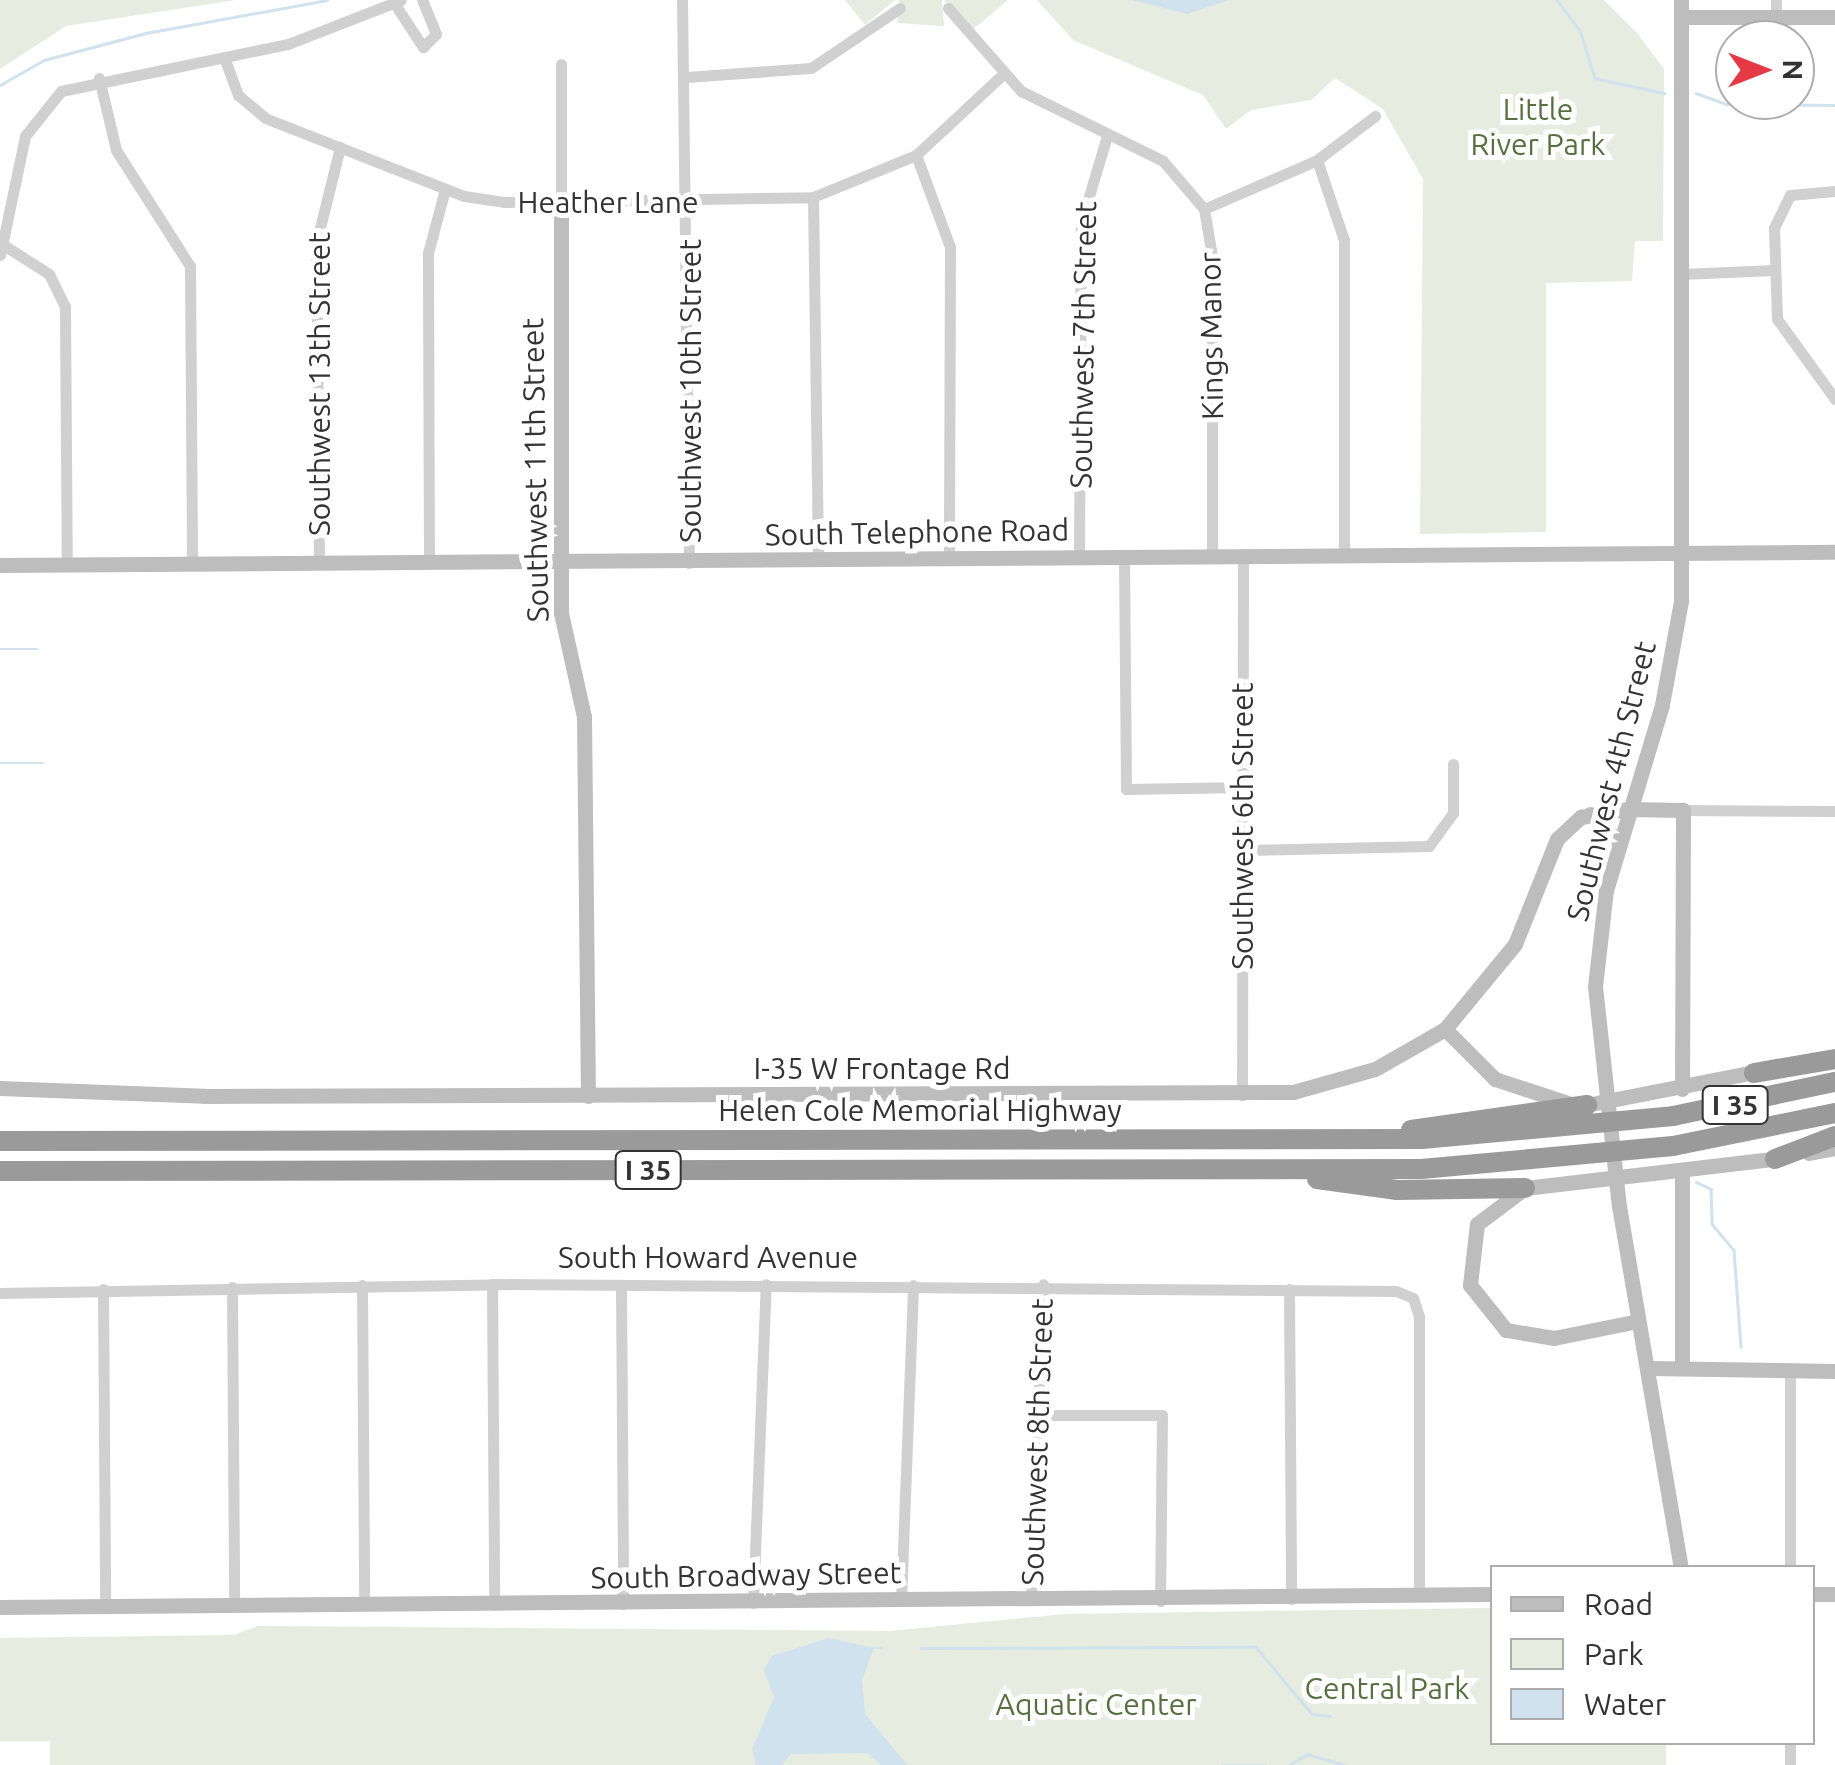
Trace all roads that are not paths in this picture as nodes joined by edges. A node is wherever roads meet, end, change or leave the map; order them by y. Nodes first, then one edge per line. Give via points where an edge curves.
1 (422, 0) edge
2 (682, 0) edge
3 (398, 2) edge
4 (900, 8) dead end
5 (948, 8) dead end
6 (1681, 8) edge
7 (1776, 9) edge
8 (1835, 18) edge
9 (224, 58) junction
10 (561, 64) dead end
11 (1002, 75) junction
12 (100, 78) junction
13 (687, 78) junction
14 (1374, 116) dead end
15 (1107, 136) junction
16 (340, 147) junction
17 (916, 156) junction
18 (1317, 160) junction
19 (445, 188) junction
20 (1835, 191) edge
21 (813, 198) junction
22 (561, 202) junction
23 (688, 202) junction
24 (1204, 210) junction
25 (2, 251) edge
26 (1774, 270) junction
27 (1680, 274) junction
28 (1835, 398) edge
29 (1682, 552) junction
30 (1835, 552) edge
31 (1344, 556) junction
32 (1212, 557) junction
33 (1243, 557) junction
34 (1079, 558) junction
35 (1124, 558) junction
36 (949, 559) junction
37 (818, 560) junction
38 (689, 562) junction
39 (429, 563) junction
40 (319, 564) junction
41 (561, 564) junction
42 (0, 565) edge
43 (67, 566) junction
44 (192, 566) junction
45 (1453, 764) dead end
46 (1243, 787) junction
47 (1628, 809) junction
48 (1683, 810) junction
49 (1835, 811) edge
50 (1590, 814) junction
51 (1618, 841) junction
52 (1242, 850) junction
53 (1445, 1029) junction
54 (1835, 1048) edge
55 (1835, 1059) edge
56 (1754, 1073) junction
57 (1835, 1082) edge
58 (0, 1088) edge
59 (1682, 1089) junction
60 (1242, 1095) junction
61 (588, 1096) junction
62 (1587, 1105) junction
63 (1835, 1113) edge
64 (1835, 1136) edge
65 (1371, 1139) junction
66 (0, 1141) edge
67 (1835, 1148) edge
68 (1775, 1159) junction
69 (1261, 1170) junction
70 (0, 1171) edge
71 (1682, 1171) junction
72 (1525, 1188) junction
73 (492, 1284) junction
74 (766, 1284) junction
75 (1044, 1284) junction
76 (362, 1285) junction
77 (913, 1285) junction
78 (621, 1286) junction
79 (232, 1287) junction
80 (1289, 1288) junction
81 (103, 1289) junction
82 (0, 1293) edge
83 (1638, 1321) junction
84 (1648, 1368) junction
85 (1682, 1368) junction
86 (1790, 1371) junction
87 (1835, 1371) edge
88 (1043, 1415) junction
89 (1681, 1565) edge
90 (1790, 1565) edge
91 (1490, 1594) edge
92 (1420, 1596) junction
93 (1291, 1599) junction
94 (1031, 1600) junction
95 (901, 1601) junction
96 (1160, 1601) junction
97 (753, 1603) junction
98 (623, 1604) junction
99 (364, 1605) junction
100 (494, 1605) junction
101 (234, 1606) junction
102 (0, 1607) edge
103 (105, 1607) junction

1 - 3 street via 436,34 423,47
2 - 13 street, Southwest 10th Street
3 - 9 street via 320,35
4 - 13 street via 811,68
5 - 11 street, Kings Manor
6 - 7 main road
6 - 27 main road, Southwest 4th Street
7 - 8 main road
9 - 12 street
9 - 16 street, Heather Lane via 253,111
10 - 22 street
11 - 15 street, Kings Manor
11 - 17 street, Heather Lane
12 - 25 street via 60,91 28,128
12 - 44 street via 116,150 190,266
13 - 23 street, Southwest 10th Street
14 - 18 street
15 - 24 street, Kings Manor via 1174,169
15 - 34 street, Southwest 7th Street via 1081,223
16 - 19 street, Heather Lane
16 - 40 street, Southwest 13th Street via 316,244
17 - 21 street, Heather Lane
17 - 36 street via 950,248
18 - 24 street
18 - 31 street via 1344,240
19 - 22 street, Heather Lane via 493,202
19 - 39 street via 428,253
20 - 26 street via 1782,202
21 - 23 street, Heather Lane
21 - 37 street
22 - 23 street, Heather Lane
22 - 41 main road, Southwest 11th Street
23 - 38 street, Southwest 10th Street
24 - 32 street, Kings Manor via 1212,256
25 - 43 street via 49,274 64,307
26 - 27 street
26 - 28 street via 1782,329
27 - 29 main road, Southwest 4th Street
29 - 30 main road, South Telephone Road
29 - 31 main road, South Telephone Road
29 - 47 main road, Southwest 4th Street via 1676,646
31 - 33 main road, South Telephone Road
32 - 33 main road, South Telephone Road
32 - 35 main road, South Telephone Road
33 - 46 street, Southwest 6th Street
34 - 35 main road, South Telephone Road
34 - 36 main road, South Telephone Road
35 - 46 street via 1126,789
36 - 37 main road, South Telephone Road
37 - 38 main road, South Telephone Road
38 - 41 main road, South Telephone Road
39 - 40 main road, South Telephone Road
39 - 41 main road, South Telephone Road
40 - 44 main road, South Telephone Road
41 - 61 main road, Southwest 11th Street via 563,630 584,716
42 - 43 main road, South Telephone Road
43 - 44 main road, South Telephone Road
45 - 52 street via 1453,813 1439,840
46 - 52 street, Southwest 6th Street
47 - 48 main road
47 - 50 main road
47 - 51 main road, Southwest 4th Street
48 - 49 street
48 - 59 main road
50 - 51 main road
50 - 53 main road, I-35 W Frontage Rd via 1557,839 1516,944
51 - 83 main road, Southwest 4th Street via 1596,958 1602,1070
52 - 60 street, Southwest 6th Street
53 - 60 main road, I-35 W Frontage Rd via 1356,1077
53 - 62 main road via 1508,1087
54 - 56 main road
55 - 56 highway
56 - 59 main road
57 - 65 highway, Helen Cole Memorial Highway / I 35 via 1573,1129
58 - 61 main road, I-35 W Frontage Rd
59 - 62 main road
60 - 61 main road, I-35 W Frontage Rd
62 - 65 highway
63 - 69 highway, Helen Cole Memorial Highway / I 35 via 1575,1159
64 - 68 highway
65 - 66 highway, Helen Cole Memorial Highway / I 35
67 - 68 main road
68 - 71 main road
69 - 70 highway, Helen Cole Memorial Highway / I 35
69 - 72 highway via 1372,1189
71 - 72 main road
71 - 85 main road
72 - 83 main road via 1490,1208 1470,1240 1470,1285 1487,1314 1543,1338
73 - 76 street, South Howard Avenue
73 - 78 street, South Howard Avenue
73 - 100 street
74 - 77 street, South Howard Avenue
74 - 78 street, South Howard Avenue
74 - 97 street
75 - 77 street, South Howard Avenue
75 - 80 street, South Howard Avenue
75 - 88 street, Southwest 8th Street
76 - 79 street, South Howard Avenue
76 - 99 street
77 - 95 street
78 - 98 street
79 - 81 street, South Howard Avenue
79 - 101 street
80 - 92 street, South Howard Avenue via 1413,1298
80 - 93 street
81 - 82 street, South Howard Avenue
81 - 103 street
83 - 84 main road, Southwest 4th Street
84 - 85 main road
84 - 89 main road, Southwest 4th Street
85 - 86 main road
86 - 87 main road
86 - 90 street
88 - 94 street, Southwest 8th Street
88 - 96 street via 1162,1415
91 - 92 main road, South Broadway Street
92 - 93 main road, South Broadway Street
93 - 96 main road, South Broadway Street
94 - 95 main road, South Broadway Street
94 - 96 main road, South Broadway Street
95 - 97 main road, South Broadway Street
97 - 98 main road, South Broadway Street
98 - 100 main road, South Broadway Street
99 - 100 main road, South Broadway Street
99 - 101 main road, South Broadway Street
101 - 103 main road, South Broadway Street
102 - 103 main road, South Broadway Street

